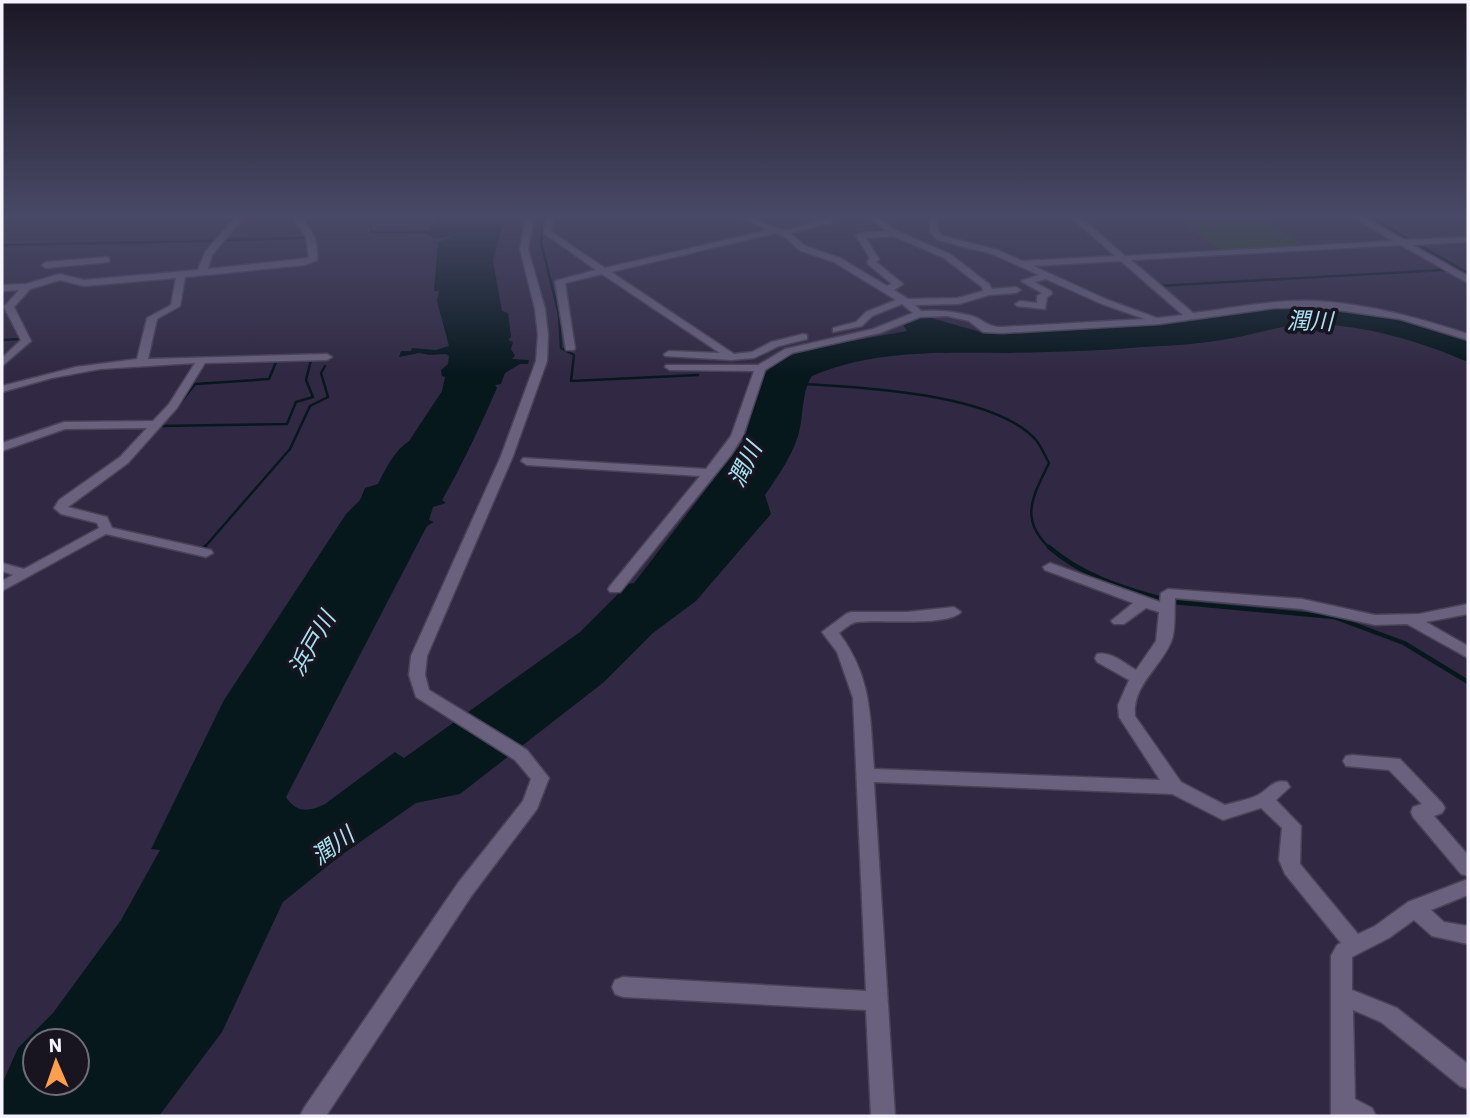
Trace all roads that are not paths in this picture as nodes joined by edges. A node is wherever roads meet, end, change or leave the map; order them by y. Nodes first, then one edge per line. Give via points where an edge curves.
1 (44, 269) edge
2 (119, 269) edge
3 (203, 269) edge
4 (235, 269) edge
5 (530, 269) edge
6 (601, 269) edge
7 (612, 269) edge
8 (851, 269) edge
9 (880, 269) edge
10 (964, 269) edge
11 (1031, 269) edge
12 (1136, 269) edge
13 (1448, 269) edge
14 (604, 271) junction
15 (202, 273) junction
16 (181, 276) junction
17 (1046, 276) junction
18 (60, 277) junction
19 (1468, 280) edge
20 (111, 282) junction
21 (27, 287) junction
22 (2, 288) edge
23 (1016, 290) dead end
24 (886, 292) junction
25 (988, 292) junction
26 (905, 302) junction
27 (1020, 304) dead end
28 (918, 313) junction
29 (1193, 318) junction
30 (1159, 321) junction
31 (1468, 337) edge
32 (570, 348) dead end
33 (669, 354) dead end
34 (327, 357) dead end
35 (733, 357) junction
36 (202, 360) junction
37 (142, 361) junction
38 (2, 363) edge
39 (670, 367) dead end
40 (760, 368) junction
41 (2, 389) edge
42 (158, 424) junction
43 (2, 447) edge
44 (527, 461) dead end
45 (709, 473) junction
46 (104, 530) junction
47 (206, 553) dead end
48 (2, 567) edge
49 (1050, 567) dead end
50 (25, 574) junction
51 (2, 587) edge
52 (615, 589) dead end
53 (1143, 603) junction
54 (1166, 603) junction
55 (1468, 609) edge
56 (954, 612) dead end
57 (1411, 620) junction
58 (1119, 621) dead end
59 (1468, 653) edge
60 (1103, 657) dead end
61 (1138, 678) junction
62 (1352, 761) dead end
63 (865, 775) junction
64 (1175, 787) junction
65 (1281, 787) dead end
66 (1264, 800) junction
67 (1468, 868) edge
68 (1468, 887) edge
69 (1415, 908) junction
70 (1468, 935) edge
71 (1355, 945) junction
72 (623, 987) dead end
73 (1340, 995) junction
74 (876, 1001) junction
75 (1468, 1078) edge
76 (1343, 1111) edge
77 (312, 1116) edge
78 (883, 1116) edge
79 (1364, 1116) edge

1 - 18 street
2 - 20 street
3 - 15 street
4 - 15 street
5 - 77 street via 540,318 540,372 442,599 419,656 417,675 422,693 521,755 540,778 531,804 465,889
6 - 14 street
7 - 14 street
8 - 24 street
9 - 24 street via 898,284
10 - 25 street
11 - 17 street
12 - 29 street
13 - 19 street
14 - 32 street via 560,281
14 - 35 street
15 - 16 street
16 - 20 street
16 - 37 street via 175,306 152,318
17 - 27 street via 1026,281 1046,291 1042,307
17 - 30 street
18 - 20 street via 84,283
18 - 21 street
21 - 22 street
21 - 38 street via 9,307 26,341
23 - 25 street
24 - 26 street
25 - 26 street via 959,301
26 - 28 street
26 - 35 street via 876,310 853,326
28 - 30 street via 972,318 987,330
28 - 40 street via 876,331 789,351
29 - 30 street
29 - 31 street via 1274,305 1316,304 1401,316
33 - 35 street
34 - 36 street
36 - 37 street
36 - 42 street
37 - 41 street via 64,371
39 - 40 street
40 - 45 street via 737,436
42 - 43 street via 64,426
42 - 46 street via 124,460 61,508 102,520
44 - 45 street
45 - 52 street
46 - 47 street
46 - 50 street
48 - 50 street
49 - 53 street
50 - 51 street
53 - 54 street
53 - 58 street
54 - 57 street via 1168,593 1317,607 1375,620
54 - 61 street via 1164,641
55 - 57 street
56 - 63 street via 851,617 830,630 844,650 861,698
57 - 59 street
60 - 61 street
61 - 64 street via 1126,705 1127,716
62 - 67 street via 1394,764 1436,808 1420,812
63 - 64 street
63 - 74 street
64 - 66 street via 1223,813
65 - 66 street
66 - 71 street via 1292,826 1292,868
68 - 69 street
69 - 70 street via 1439,930
69 - 71 street
71 - 73 street via 1341,956
72 - 74 street
73 - 75 street via 1389,1015
73 - 76 street
74 - 78 street
76 - 79 street

